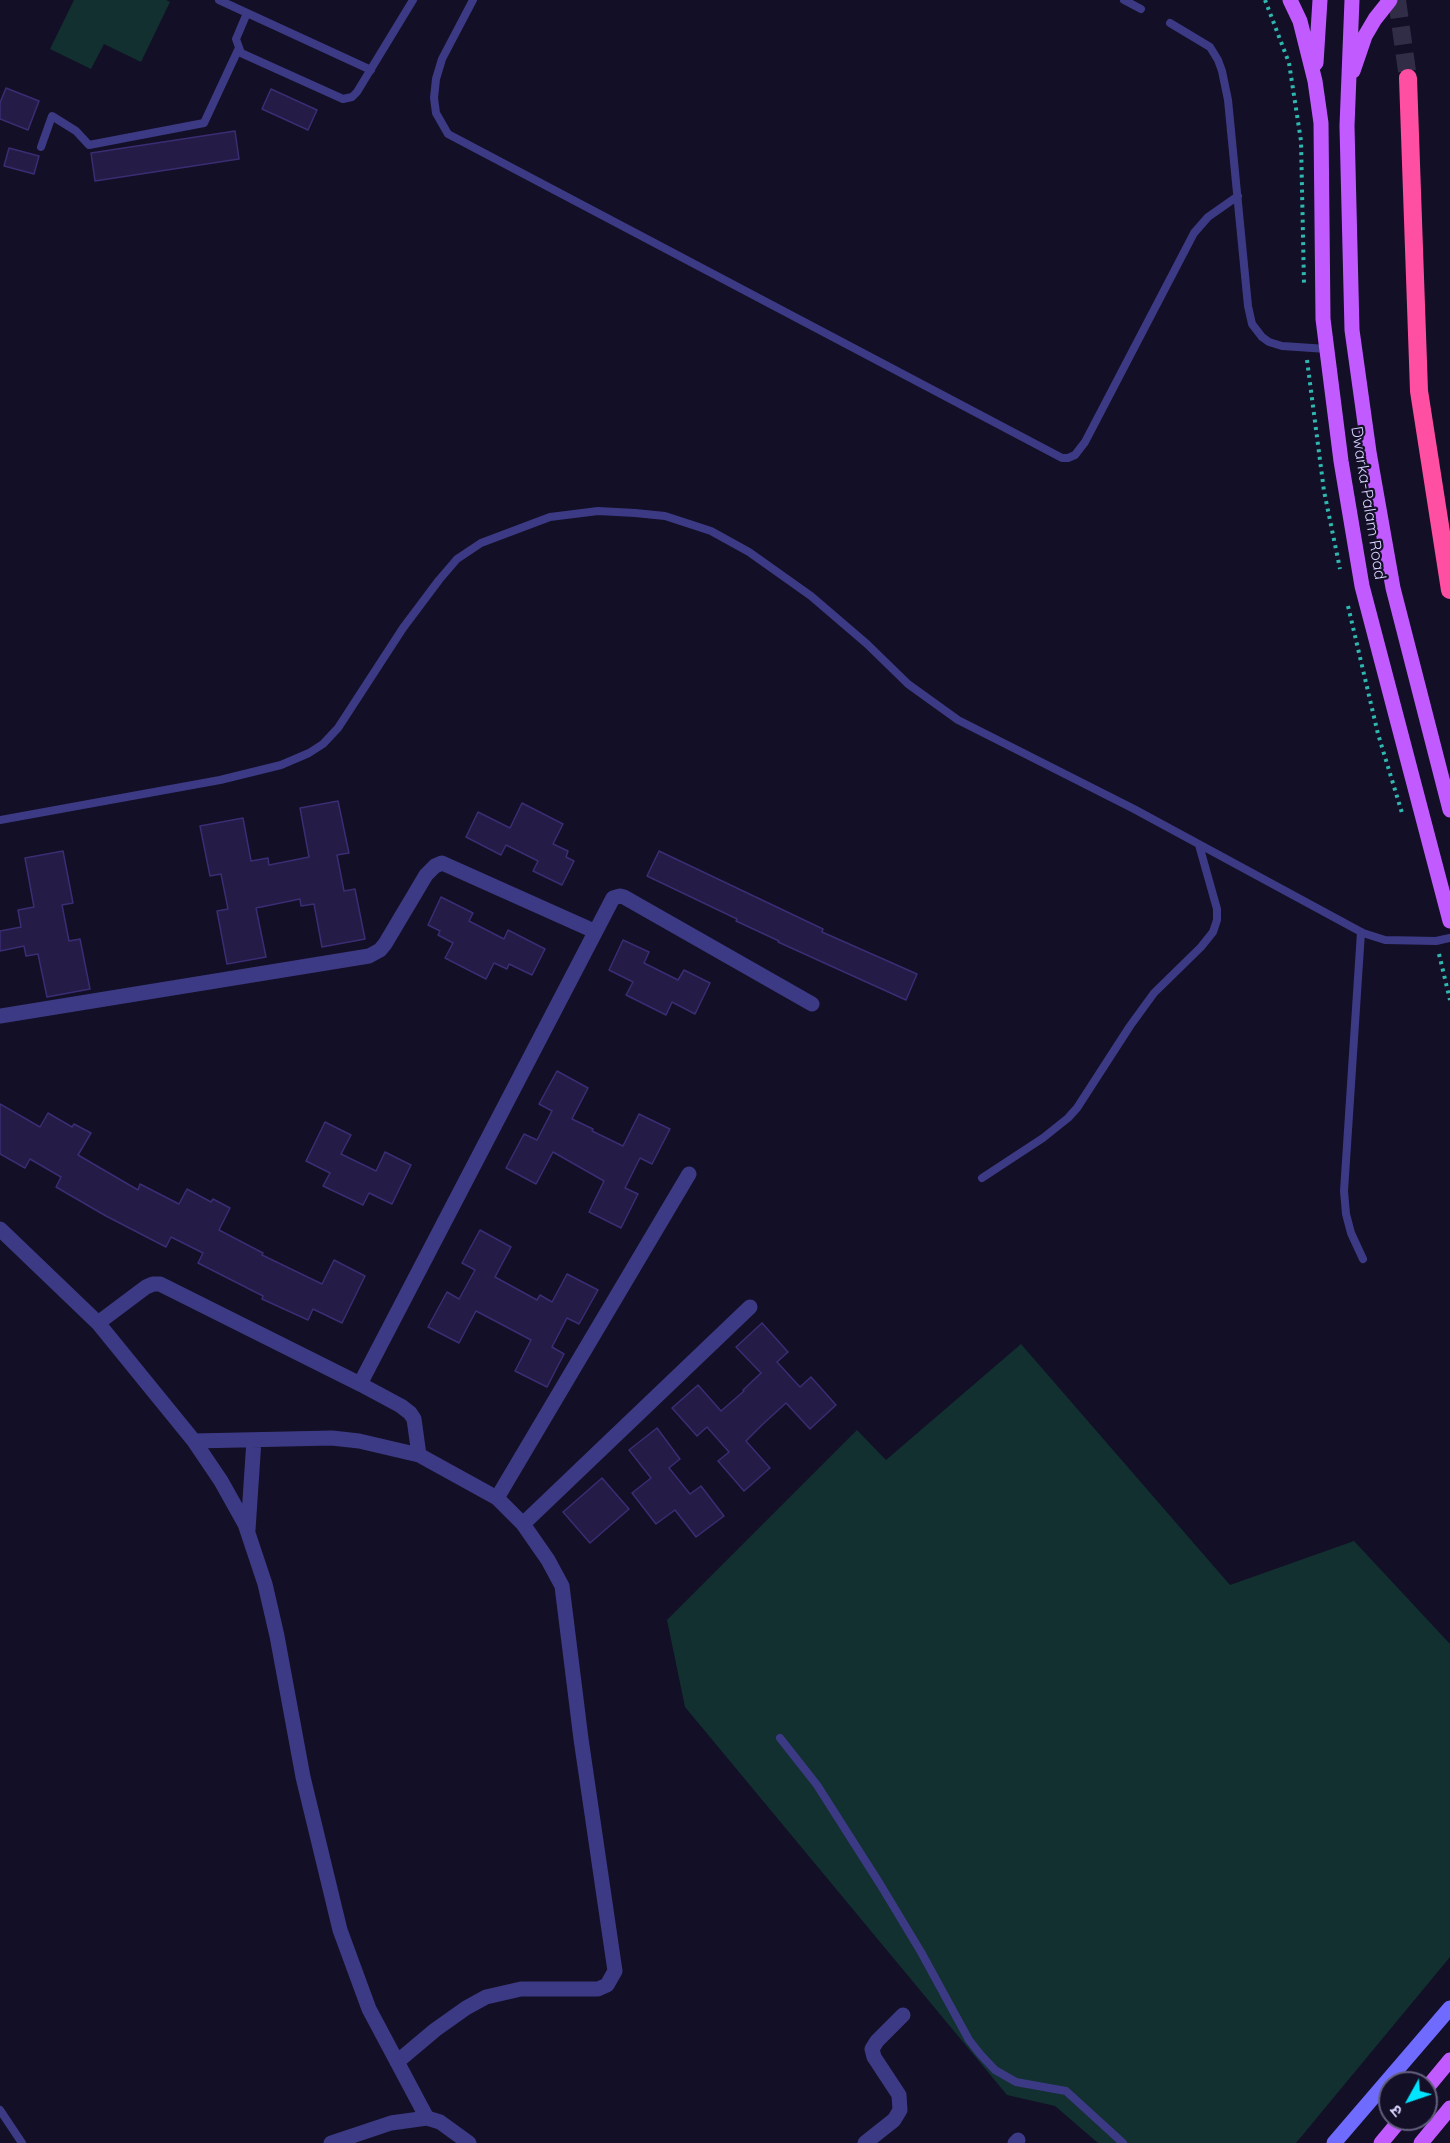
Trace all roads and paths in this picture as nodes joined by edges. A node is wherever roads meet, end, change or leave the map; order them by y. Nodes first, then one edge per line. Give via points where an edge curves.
1 (219, 0) edge
2 (413, 0) edge
3 (473, 0) edge
4 (1124, 0) edge
5 (1290, 0) edge
6 (1320, 0) edge
7 (1352, 0) edge
8 (1390, 0) edge
9 (1141, 9) dead end
10 (247, 13) junction
11 (1170, 23) dead end
12 (238, 50) junction
13 (371, 70) junction
14 (1408, 78) tunnel mouth
15 (1316, 81) junction
16 (1348, 87) junction
17 (41, 147) dead end
18 (1238, 196) junction
19 (1327, 349) junction
20 (1450, 590) edge
21 (1450, 810) edge
22 (0, 820) edge
23 (1199, 845) junction
24 (1450, 921) edge
25 (594, 931) junction
26 (1361, 932) junction
27 (1450, 939) edge
28 (812, 1004) dead end
29 (0, 1016) edge
30 (689, 1174) dead end
31 (982, 1178) dead end
32 (0, 1229) edge
33 (1363, 1259) dead end
34 (750, 1307) dead end
35 (98, 1323) junction
36 (360, 1384) junction
37 (254, 1440) junction
38 (194, 1441) junction
39 (419, 1455) junction
40 (497, 1498) junction
41 (523, 1524) junction
42 (248, 1533) junction
43 (780, 1738) dead end
44 (1450, 2008) edge
45 (903, 2015) dead end
46 (1450, 2060) edge
47 (397, 2062) junction
48 (1438, 2074) edge
49 (1450, 2108) edge
50 (0, 2110) edge
51 (427, 2118) junction
52 (1391, 2131) edge
53 (22, 2143) edge
54 (331, 2143) edge
55 (469, 2143) edge
56 (865, 2143) edge
57 (1123, 2143) edge
58 (1334, 2143) edge
59 (1381, 2143) edge
60 (1421, 2143) edge

1 - 10 lane
2 - 13 lane
3 - 18 lane via 442,59 436,79 436,113 448,134 1062,458 1075,455 1085,442 1194,233 1208,217
4 - 9 lane
5 - 15 main road via 1300,21
6 - 15 main road
7 - 16 main road
8 - 16 main road via 1365,36
10 - 12 lane via 236,39
10 - 13 lane
11 - 18 lane via 1210,47 1218,60 1228,100
12 - 13 lane via 343,99 355,95
12 - 17 lane via 204,123 89,145 52,116
14 - 20 highway via 1419,390
15 - 19 main road, Dwarka-Palam Road via 1321,123 1323,319
16 - 21 main road via 1352,330 1369,452 1393,588
18 - 19 lane via 1248,306 1255,329 1269,342 1282,346
19 - 24 main road, Dwarka-Palam Road via 1362,586
22 - 23 lane via 220,780 281,765 309,753 338,728 403,628 457,560 481,543 550,517 598,511 664,516 711,531 740,547 811,596 929,701 958,720
23 - 26 lane
23 - 31 lane via 1216,909 1213,932 1154,993 1068,1118
25 - 28 street via 610,901 620,896
25 - 29 street via 442,863 426,875 385,944 369,956
25 - 36 street
26 - 27 lane via 1385,940
26 - 33 lane via 1344,1191 1351,1233
30 - 40 street
32 - 35 street
34 - 41 street
35 - 36 street via 146,1287 160,1284
35 - 38 street
36 - 39 street via 410,1413 417,1429
37 - 38 street
37 - 39 street via 332,1438
37 - 42 street
38 - 42 street via 221,1481
39 - 40 street
40 - 41 street
41 - 47 street via 562,1586 615,1971 607,1985 598,1989 521,1989 486,1997 435,2030
42 - 47 street via 275,1625 303,1777 340,1930 369,2009
43 - 57 lane via 817,1785 880,1884 980,2054 995,2070 1016,2082 1066,2091
44 - 58 street
45 - 56 street via 872,2049 899,2095 900,2110 894,2120
46 - 48 main road
47 - 51 street
49 - 60 main road
50 - 53 lane
51 - 54 street via 391,2123
51 - 55 street via 441,2122
52 - 59 main road

